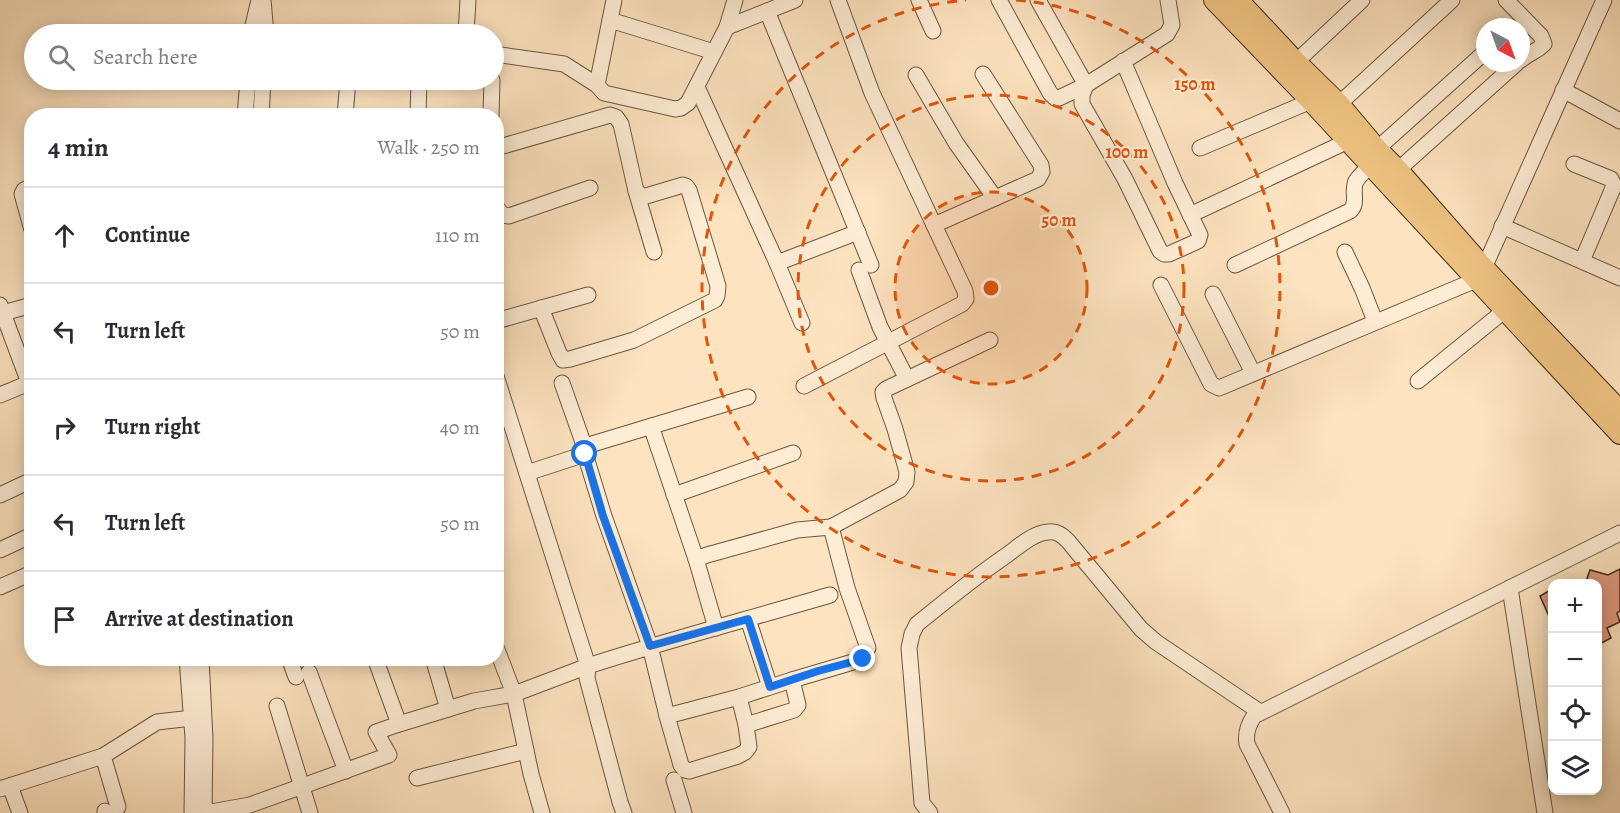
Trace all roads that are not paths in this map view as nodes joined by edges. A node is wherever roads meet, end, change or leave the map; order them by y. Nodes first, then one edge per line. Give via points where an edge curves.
1 (261, 0) edge
2 (468, 0) edge
3 (614, 0) edge
4 (735, 0) edge
5 (795, 0) edge
6 (838, 0) edge
7 (919, 0) edge
8 (999, 0) edge
9 (1038, 0) edge
10 (1168, 0) edge
11 (1214, 0) edge
12 (1238, 0) edge
13 (1452, 0) edge
14 (1506, 0) edge
15 (1604, 0) edge
16 (1355, 2) edge
17 (767, 11) junction
18 (1516, 18) edge
19 (610, 20) junction
20 (254, 24) edge
21 (265, 24) edge
22 (467, 24) edge
23 (727, 27) junction
24 (1530, 29) edge
25 (933, 31) dead end
26 (714, 52) junction
27 (1530, 53) edge
28 (504, 55) edge
29 (1123, 61) junction
30 (1476, 61) edge
31 (1296, 62) junction
32 (1507, 72) edge
33 (983, 74) dead end
34 (916, 75) dead end
35 (597, 85) junction
36 (1086, 85) junction
37 (697, 87) junction
38 (247, 90) edge
39 (262, 90) edge
40 (347, 90) edge
41 (419, 90) edge
42 (492, 90) edge
43 (1563, 90) junction
44 (1325, 99) junction
45 (246, 108) edge
46 (261, 108) edge
47 (346, 108) edge
48 (418, 108) edge
49 (491, 108) edge
50 (1620, 122) edge
51 (1348, 141) junction
52 (504, 146) edge
53 (1200, 148) dead end
54 (1374, 157) junction
55 (1574, 164) dead end
56 (1398, 170) junction
57 (590, 188) dead end
58 (636, 191) junction
59 (995, 198) junction
60 (504, 215) edge
61 (1191, 215) junction
62 (934, 225) junction
63 (1502, 226) junction
64 (858, 232) junction
65 (654, 252) dead end
66 (1345, 252) dead end
67 (1582, 261) junction
68 (777, 263) junction
69 (1235, 265) dead end
70 (1480, 274) junction
71 (1620, 278) edge
72 (1161, 285) dead end
73 (588, 294) dead end
74 (1213, 294) dead end
75 (24, 306) edge
76 (541, 308) junction
77 (2, 309) edge
78 (1504, 311) junction
79 (504, 319) edge
80 (1375, 321) junction
81 (802, 323) dead end
82 (990, 340) dead end
83 (888, 342) junction
84 (24, 370) edge
85 (1253, 373) junction
86 (907, 379) junction
87 (1418, 381) dead end
88 (562, 383) dead end
89 (804, 386) dead end
90 (24, 388) edge
91 (0, 395) edge
92 (748, 397) dead end
93 (504, 401) edge
94 (1620, 411) edge
95 (651, 426) junction
96 (1620, 434) edge
97 (585, 451) junction
98 (793, 453) dead end
99 (527, 473) junction
100 (24, 484) edge
101 (0, 495) edge
102 (674, 495) junction
103 (831, 527) junction
104 (1620, 533) edge
105 (24, 539) edge
106 (0, 550) edge
107 (696, 559) junction
108 (24, 576) edge
109 (0, 587) edge
110 (1510, 588) junction
111 (830, 595) dead end
112 (748, 619) junction
113 (716, 628) junction
114 (650, 646) junction
115 (188, 666) edge
116 (201, 666) edge
117 (295, 666) edge
118 (378, 666) edge
119 (435, 666) edge
120 (503, 666) edge
121 (588, 666) junction
122 (792, 680) junction
123 (770, 687) junction
124 (514, 694) junction
125 (739, 697) junction
126 (277, 706) dead end
127 (447, 709) junction
128 (1260, 712) junction
129 (667, 717) junction
130 (192, 718) junction
131 (399, 724) junction
132 (746, 725) junction
133 (526, 751) junction
134 (103, 756) junction
135 (346, 771) junction
136 (417, 778) dead end
137 (674, 780) dead end
138 (302, 787) junction
139 (5, 788) edge
140 (250, 809) edge
141 (109, 810) edge
142 (537, 812) edge
143 (20, 813) edge
144 (192, 813) edge
145 (205, 813) edge
146 (310, 813) edge
147 (624, 813) edge
148 (684, 813) edge
149 (930, 813) edge
150 (1282, 813) edge
151 (1545, 813) edge

1 - 20 street
1 - 21 street
2 - 22 street
3 - 19 street
4 - 23 street
5 - 17 street
6 - 62 street via 872,93
7 - 25 street
8 - 36 street via 1055,98
9 - 36 street
10 - 29 street via 1172,25 1167,34
11 - 44 main road
12 - 31 main road
13 - 44 street
14 - 18 street
15 - 43 street
16 - 31 street
17 - 23 street
17 - 64 street
19 - 26 street
19 - 35 street
23 - 26 street
24 - 27 street via 1541,36 1544,44
26 - 37 street
28 - 35 street via 564,64
29 - 36 street
29 - 61 street
30 - 54 street
31 - 44 main road
32 - 56 street
33 - 59 street via 1042,172 1038,179
34 - 59 street
35 - 37 street via 604,93 675,109 688,103
36 - 61 street via 1082,104 1162,253 1169,254 1199,239
37 - 68 street
38 - 45 street
39 - 46 street
40 - 47 street
41 - 48 street
42 - 49 street
43 - 50 street
43 - 63 street
44 - 51 main road
44 - 53 street
44 - 54 main road
51 - 54 main road
51 - 61 street
52 - 58 street via 616,117 621,123
54 - 56 main road
54 - 69 street via 1356,182 1354,207 1350,211
54 - 70 main road
55 - 67 street via 1613,183
56 - 70 main road
57 - 60 street
58 - 65 street
58 - 76 street via 646,196 682,185 689,190 718,286 715,300 634,340 563,360
59 - 62 street
62 - 83 street via 966,298 962,304
63 - 67 street
63 - 70 street
64 - 68 street
64 - 83 street via 880,327
66 - 80 street
67 - 71 street
68 - 81 street
70 - 78 main road
70 - 80 street
70 - 94 main road
72 - 85 street via 1211,384 1219,388
73 - 76 street
74 - 85 street
75 - 77 street
76 - 79 street
77 - 84 street
78 - 87 street
78 - 96 main road
80 - 85 street
82 - 86 street
83 - 86 street
83 - 89 street
86 - 103 street via 883,392 905,462 906,482 900,490
88 - 97 street
90 - 91 street
92 - 95 street
93 - 99 street
95 - 97 street via 589,445
95 - 102 street
97 - 99 street
97 - 114 street via 603,516
98 - 102 street
99 - 121 street
100 - 101 street
102 - 107 street
103 - 107 street via 797,530
103 - 122 street via 865,653
104 - 110 street
105 - 106 street
107 - 113 street
108 - 109 street
110 - 128 street
110 - 151 street
111 - 112 street
112 - 113 street
112 - 123 street
113 - 114 street
114 - 121 street
114 - 129 street
115 - 130 street
116 - 145 street
117 - 135 street
118 - 131 street
119 - 127 street
120 - 124 street
121 - 124 street
121 - 147 street via 586,678
122 - 123 street
122 - 132 street via 797,708
123 - 125 street
124 - 127 street
124 - 133 street
125 - 129 street
125 - 132 street
126 - 138 street
127 - 131 street
128 - 149 street via 1141,629 1060,533 1040,534 972,579 917,624 912,634 909,648 921,802
128 - 150 street via 1247,727 1247,744
129 - 132 street via 681,765 689,771 745,752 749,747
130 - 134 street via 157,722
130 - 144 street
131 - 135 street via 376,732 389,755
133 - 136 street
133 - 142 street
134 - 139 street
134 - 141 street
135 - 138 street
137 - 148 street
138 - 140 street
138 - 146 street
139 - 143 street
140 - 145 street

